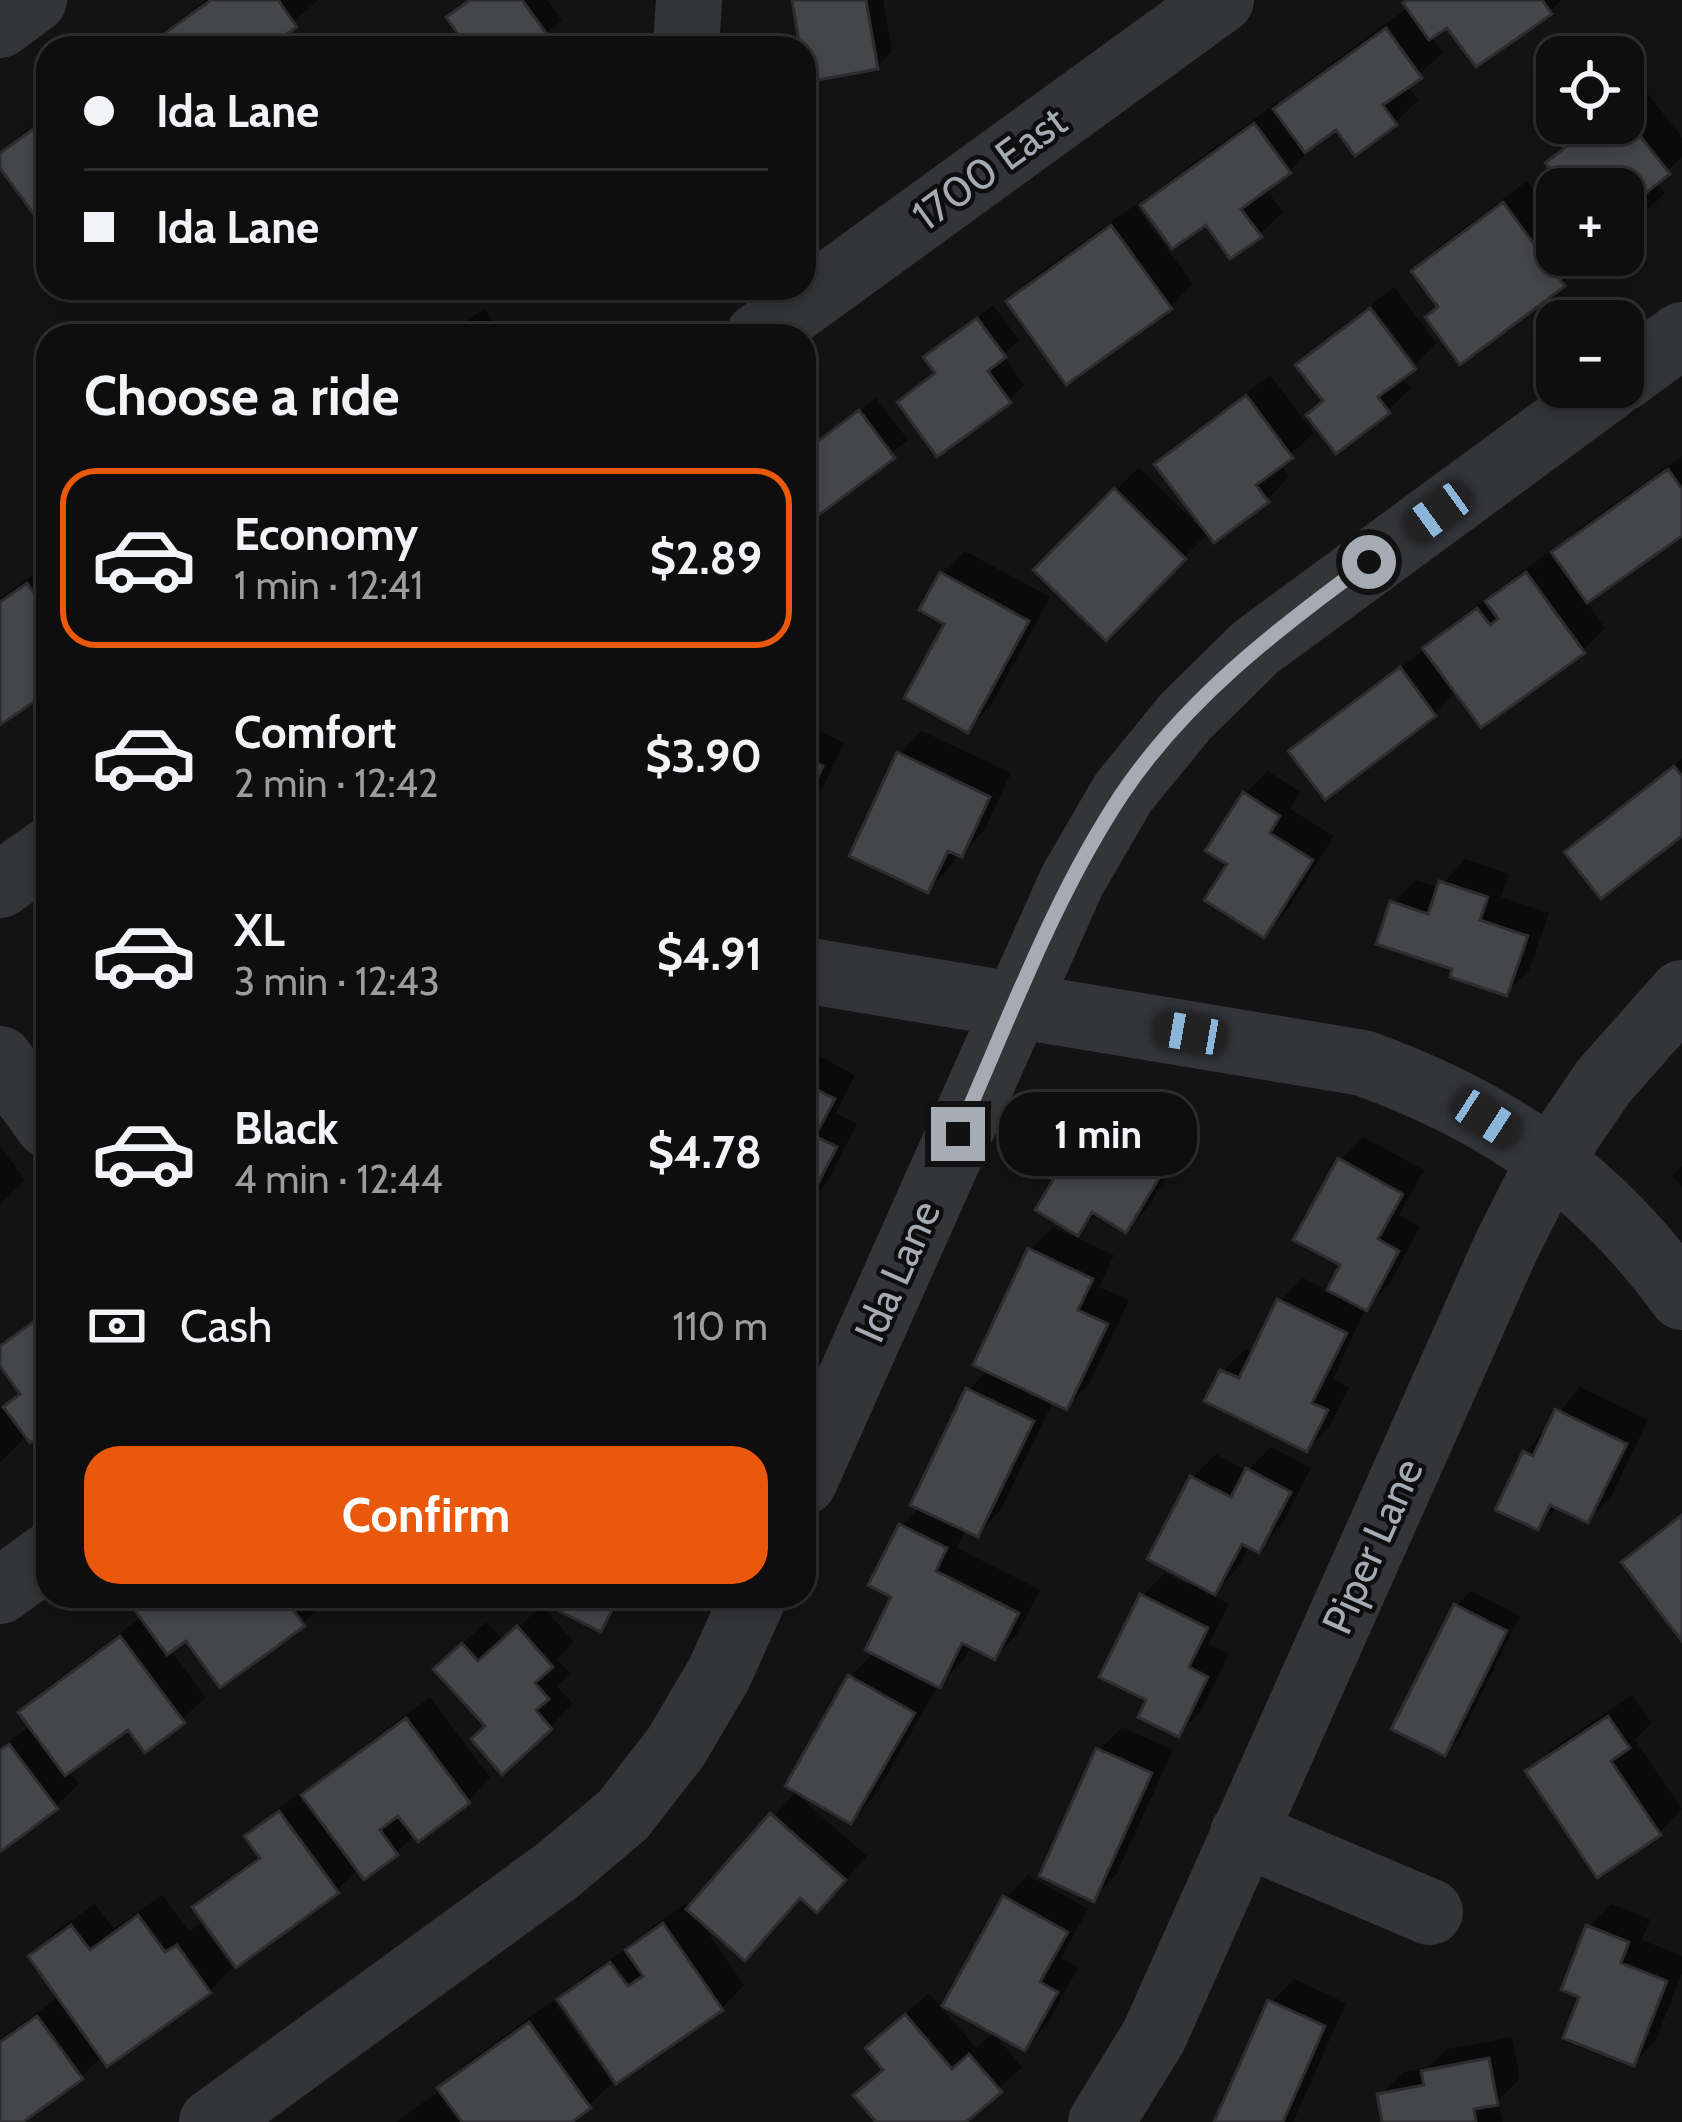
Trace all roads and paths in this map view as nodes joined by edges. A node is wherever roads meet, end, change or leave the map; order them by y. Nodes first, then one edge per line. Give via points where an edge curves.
1 (34, 0) edge
2 (689, 0) edge
3 (1221, 0) edge
4 (0, 25) edge
5 (687, 36) edge
6 (816, 286) edge
7 (1682, 335) edge
8 (1644, 363) edge
9 (1581, 408) edge
10 (36, 859) edge
11 (0, 885) edge
12 (816, 972) edge
13 (1682, 993) edge
14 (1017, 1003) junction
15 (0, 1060) edge
16 (36, 1109) edge
17 (1550, 1160) junction
18 (1682, 1297) edge
19 (816, 1455) edge
20 (36, 1565) edge
21 (0, 1591) edge
22 (749, 1608) edge
23 (1243, 1833) junction
24 (1430, 1912) dead end
25 (212, 2122) edge
26 (1101, 2122) edge

1 - 4 street
2 - 5 street
3 - 6 street, 1700 East
7 - 8 street
9 - 14 street, Ida Lane via 1255,648 1185,717 1123,793 1072,880
10 - 11 street
12 - 14 street
13 - 17 street, Piper Lane via 1604,1081
14 - 17 street via 1363,1064 1426,1086
14 - 19 street, Ida Lane
15 - 16 street
17 - 18 street via 1608,1206
17 - 23 street, Piper Lane
20 - 21 street
22 - 25 street via 676,1747 623,1815
23 - 24 street
23 - 26 street, Piper Lane via 1154,2036

